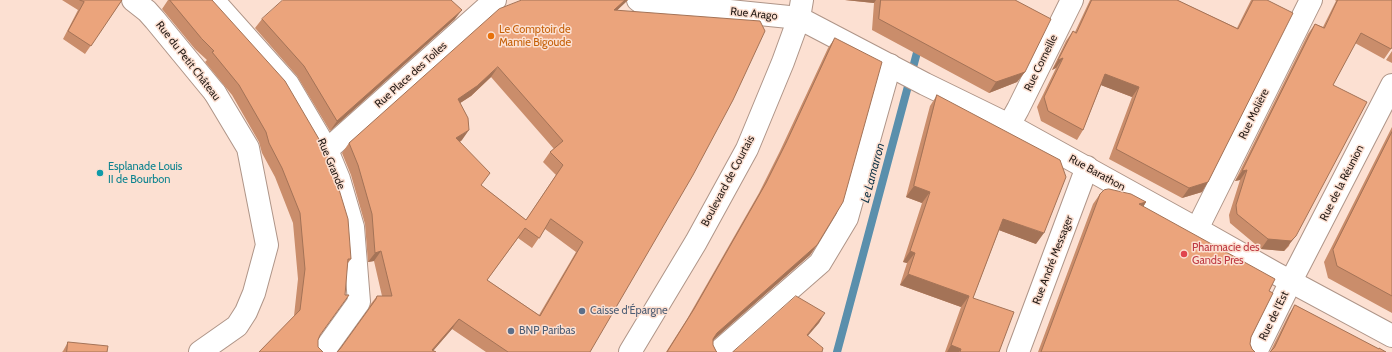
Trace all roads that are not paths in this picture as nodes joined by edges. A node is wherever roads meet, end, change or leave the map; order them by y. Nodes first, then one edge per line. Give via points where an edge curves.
1 (133, 0) edge
2 (213, 0) edge
3 (495, 0) edge
4 (638, 0) edge
5 (1072, 0) edge
6 (1311, 0) edge
7 (800, 9) edge
8 (890, 65) junction
9 (1392, 85) edge
10 (1008, 125) junction
11 (327, 150) junction
12 (1087, 168) junction
13 (1198, 229) junction
14 (1291, 281) junction
15 (1392, 336) edge
16 (200, 352) edge
17 (323, 352) edge
18 (630, 352) edge
19 (718, 352) edge
20 (1018, 352) edge
21 (1256, 352) edge

1 - 16 street, Rue du Petit Château via 148,12 215,93 248,148 267,245 254,293 238,326
2 - 11 street, Rue Grande via 288,84
3 - 11 street, Rue Place des Toiles
4 - 7 street, Rue Arago
5 - 10 street, Rue Corneille
6 - 13 street, Rue Molière
7 - 8 street, Rue Barathon
7 - 18 street, Boulevard de Courtais via 783,62 747,149 696,242
8 - 10 street, Rue Barathon
8 - 19 street via 847,218 820,262
9 - 14 street, Rue de la Réunion
10 - 12 street, Rue Barathon
11 - 17 street, Rue Grande via 339,179 353,227 359,302
12 - 13 street, Rue Barathon
12 - 20 street, Rue André Messager
13 - 14 street, Rue Barathon
14 - 15 street, Rue Barathon
14 - 21 street, Rue de l'Est

